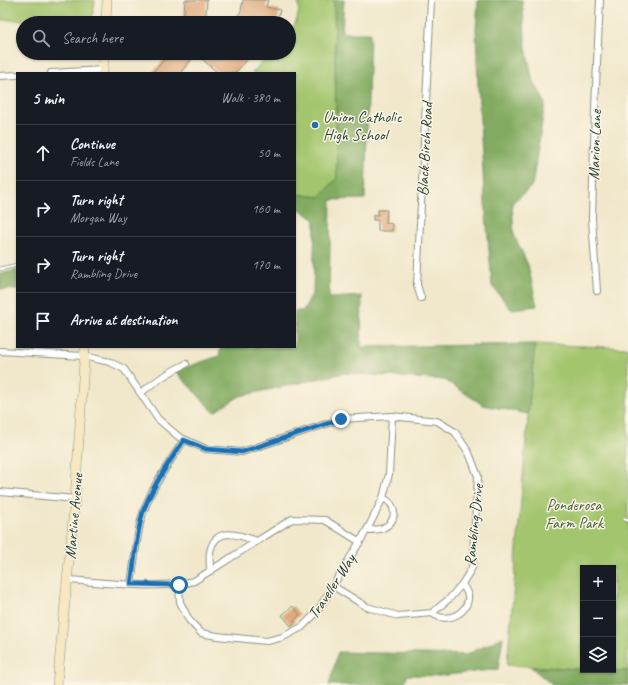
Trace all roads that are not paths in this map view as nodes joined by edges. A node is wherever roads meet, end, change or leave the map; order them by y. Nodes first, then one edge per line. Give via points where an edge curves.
1 (108, 0) edge
2 (431, 0) edge
3 (600, 0) edge
4 (107, 16) edge
5 (104, 60) edge
6 (103, 72) edge
7 (16, 75) edge
8 (0, 76) edge
9 (16, 265) edge
10 (0, 270) edge
11 (597, 291) dead end
12 (421, 298) dead end
13 (0, 351) edge
14 (85, 351) edge
15 (186, 364) dead end
16 (141, 393) junction
17 (392, 416) junction
18 (184, 440) junction
19 (0, 492) edge
20 (383, 498) junction
21 (75, 499) junction
22 (367, 530) junction
23 (257, 541) junction
24 (360, 542) junction
25 (210, 571) junction
26 (68, 580) junction
27 (131, 584) junction
28 (462, 584) junction
29 (179, 585) junction
30 (333, 586) junction
31 (432, 613) junction
32 (57, 685) edge

1 - 4 main road
2 - 12 street, Black Birch Road via 417,285
3 - 11 street, Marion Lane via 592,219
5 - 6 main road
7 - 8 street
9 - 10 lane
13 - 14 street, Rambling Drive
14 - 16 street, Rambling Drive via 124,369
14 - 21 main road, Martine Avenue
15 - 16 street via 162,376
16 - 18 street, Rambling Drive via 158,419
17 - 18 street, Rambling Drive via 341,419 242,452 206,449
17 - 20 street, Traveller Way via 389,474
17 - 28 street, Rambling Drive via 437,421 455,432 469,453 478,476 472,568
18 - 27 street via 158,480 145,508 140,524
19 - 21 street
20 - 22 street, Traveller Way
20 - 22 street via 392,505 394,516 391,522 379,530
21 - 26 main road, Martine Avenue
22 - 24 street, Traveller Way
23 - 24 street via 292,519 325,520
23 - 25 street
23 - 25 street via 230,533 214,540 210,551
24 - 30 street, Traveller Way
25 - 29 street via 194,581
26 - 27 street
26 - 32 main road, Martine Avenue
27 - 29 street
28 - 31 street, Rambling Drive
28 - 31 street, Rambling Drive via 468,594 467,603 460,613 449,618 438,618
29 - 30 street, Traveller Way via 180,602 189,620 201,633 267,641 283,637 302,627 317,612
30 - 31 street, Rambling Drive via 366,606 398,616

